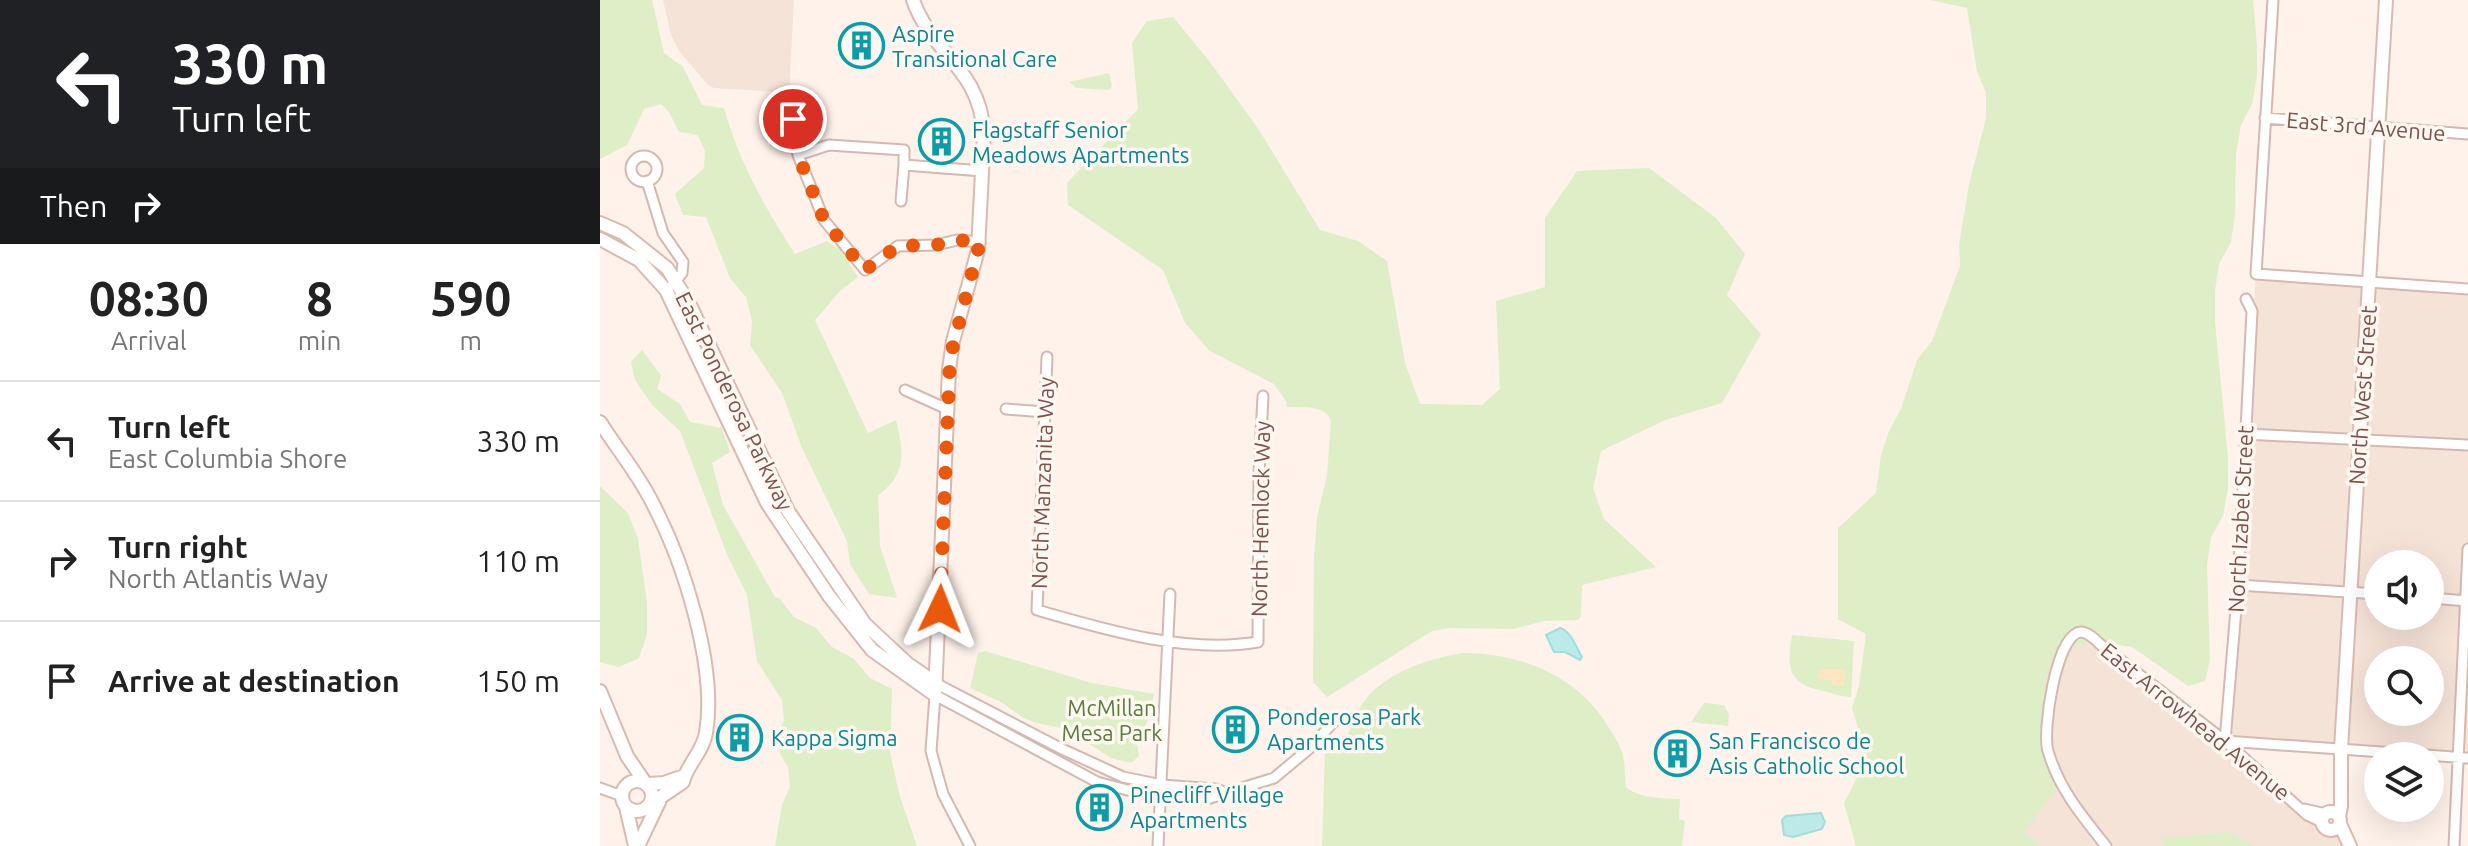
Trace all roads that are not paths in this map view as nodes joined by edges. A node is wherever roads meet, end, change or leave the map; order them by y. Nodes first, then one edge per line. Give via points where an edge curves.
1 (913, 0) edge
2 (922, 0) edge
3 (2273, 0) edge
4 (2386, 0) edge
5 (924, 20) junction
6 (2265, 118) junction
7 (793, 119) dead end
8 (2379, 127) junction
9 (2468, 134) edge
10 (798, 155) junction
11 (904, 165) junction
12 (983, 171) junction
13 (647, 181) dead end
14 (901, 201) dead end
15 (600, 223) edge
16 (600, 239) edge
17 (980, 242) junction
18 (2369, 283) junction
19 (671, 286) junction
20 (2468, 289) edge
21 (2246, 299) dead end
22 (1047, 357) dead end
23 (905, 390) dead end
24 (1263, 396) dead end
25 (947, 409) junction
26 (1006, 409) dead end
27 (1044, 412) junction
28 (600, 422) edge
29 (2245, 434) junction
30 (2359, 438) junction
31 (2468, 445) edge
32 (2468, 549) edge
33 (2238, 585) junction
34 (2350, 592) junction
35 (2364, 593) edge
36 (1170, 594) dead end
37 (2444, 599) edge
38 (2467, 601) edge
39 (1167, 641) junction
40 (936, 689) junction
41 (600, 691) edge
42 (1338, 717) dead end
43 (2225, 741) junction
44 (2341, 749) junction
45 (1060, 754) junction
46 (627, 756) junction
47 (2463, 758) edge
48 (684, 776) junction
49 (646, 783) junction
50 (1162, 785) junction
51 (600, 788) edge
52 (1224, 792) junction
53 (624, 796) junction
54 (1161, 797) junction
55 (650, 805) junction
56 (2331, 820) junction
57 (636, 845) edge
58 (970, 846) edge
59 (1158, 846) edge
60 (2106, 846) edge
61 (2343, 846) edge
62 (2350, 846) edge
63 (2454, 846) edge

1 - 5 street
2 - 5 street
3 - 6 street
4 - 8 street, North West Street
5 - 12 street via 977,97
6 - 8 street, East 3rd Avenue
6 - 18 street via 2256,274
7 - 10 street
8 - 9 street, East 3rd Avenue
8 - 18 street, North West Street
10 - 11 street via 829,145 904,150
10 - 17 street via 824,220 865,270 898,246
11 - 12 street
11 - 14 street
12 - 17 street
13 - 19 street via 663,233 683,262
15 - 19 street, East Ponderosa Parkway via 637,242 667,268
16 - 19 street, East Ponderosa Parkway via 639,260
17 - 25 street via 953,341
18 - 20 street
18 - 30 street, North West Street
19 - 40 street, East Ponderosa Parkway via 689,303 780,497 858,625
21 - 29 street, North Izabel Street via 2252,311
22 - 27 street, North Manzanita Way
23 - 25 street
24 - 39 street, North Hemlock Way via 1258,642
25 - 40 street
26 - 27 street
27 - 39 street, North Manzanita Way via 1037,610 1124,635
28 - 48 street via 653,503 698,626 706,732
29 - 30 street
29 - 33 street, North Izabel Street
30 - 31 street
30 - 34 street, North West Street
32 - 38 street
33 - 34 street
33 - 43 street, North Izabel Street
34 - 35 street
34 - 44 street, North West Street
36 - 39 street
37 - 38 street
38 - 47 street
39 - 50 street
40 - 45 street, East Ponderosa Parkway
40 - 58 street via 931,751 943,794
41 - 46 street
42 - 52 street, East Ponderosa Parkway via 1274,778
43 - 44 street
43 - 56 street, East Arrowhead Avenue via 2304,809
43 - 60 street, East Arrowhead Avenue via 2086,632 2071,636 2051,694 2046,738 2070,802
44 - 47 street
44 - 56 street, North West Street via 2340,791
45 - 50 street, East Ponderosa Parkway
45 - 54 street, East Ponderosa Parkway via 1109,787
46 - 49 street
46 - 53 street
47 - 63 street
48 - 49 street
48 - 55 street via 676,789
49 - 53 street via 634,780
49 - 55 street
50 - 52 street, East Ponderosa Parkway
50 - 54 street
51 - 53 street
52 - 54 street, East Ponderosa Parkway via 1207,799
53 - 55 street
53 - 57 street
54 - 59 street
55 - 57 street
55 - 57 street
56 - 61 street
56 - 62 street

